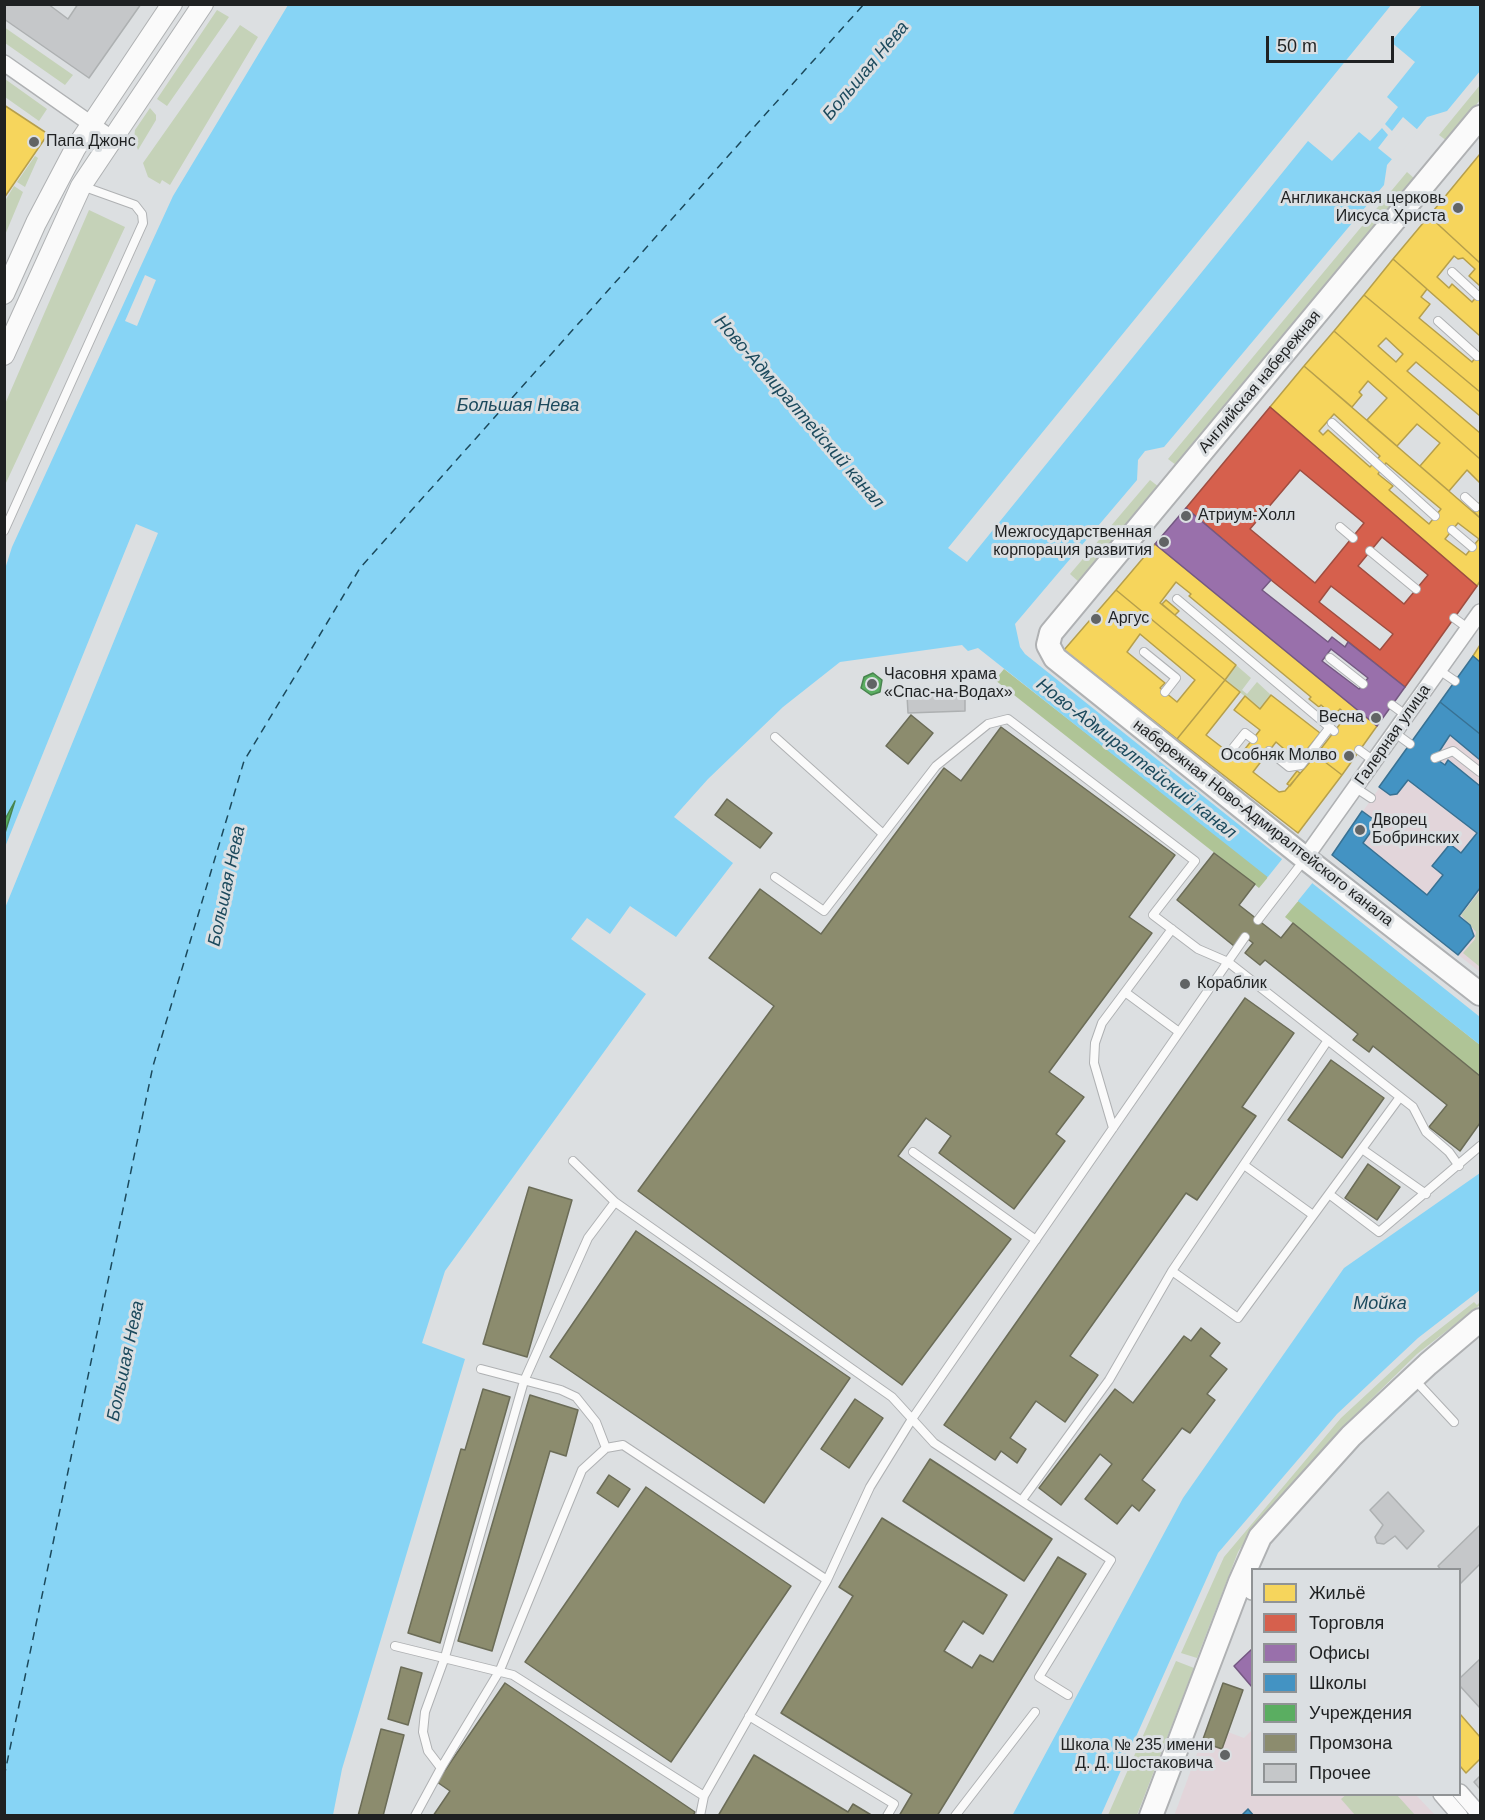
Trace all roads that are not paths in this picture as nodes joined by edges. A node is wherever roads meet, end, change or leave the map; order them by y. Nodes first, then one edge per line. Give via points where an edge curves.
1 (172, 4) edge
2 (203, 4) edge
3 (4, 63) edge
4 (1480, 117) edge
5 (91, 124) junction
6 (111, 138) junction
7 (81, 186) junction
8 (1452, 272) dead end
9 (4, 294) edge
10 (1478, 296) dead end
11 (1438, 321) dead end
12 (4, 355) edge
13 (1477, 356) dead end
14 (1332, 423) dead end
15 (1465, 497) dead end
16 (1476, 507) dead end
17 (1435, 516) dead end
18 (1340, 527) dead end
19 (1452, 530) dead end
20 (4, 531) edge
21 (1353, 538) dead end
22 (1472, 547) dead end
23 (1370, 551) dead end
24 (1416, 589) dead end
25 (1177, 599) dead end
26 (1454, 618) dead end
27 (1476, 623) edge
28 (1049, 650) joint
29 (1144, 652) dead end
30 (1330, 658) dead end
31 (1439, 670) junction
32 (1455, 681) dead end
33 (1363, 684) dead end
34 (1165, 692) dead end
35 (1392, 705) dead end
36 (1407, 716) junction
37 (1395, 733) junction
38 (775, 737) dead end
39 (1253, 739) dead end
40 (1410, 744) dead end
41 (1359, 750) dead end
42 (1269, 751) dead end
43 (1229, 753) dead end
44 (1435, 758) dead end
45 (1374, 761) junction
46 (1480, 772) edge
47 (1356, 788) junction
48 (1371, 798) dead end
49 (882, 833) junction
50 (1301, 864) junction
51 (775, 877) dead end
52 (1258, 920) dead end
53 (1172, 929) junction
54 (1245, 937) dead end
55 (1228, 962) junction
56 (1125, 992) junction
57 (1480, 994) edge
58 (1179, 1032) junction
59 (1328, 1040) junction
60 (1400, 1097) junction
61 (1113, 1128) junction
62 (1480, 1146) edge
63 (1362, 1149) junction
64 (913, 1152) dead end
65 (573, 1161) dead end
66 (1244, 1165) junction
67 (1460, 1166) junction
68 (1329, 1194) junction
69 (1426, 1194) junction
70 (615, 1202) junction
71 (1313, 1215) junction
72 (1036, 1240) junction
73 (1172, 1271) junction
74 (1480, 1320) edge
75 (481, 1369) dead end
76 (1412, 1378) junction
77 (524, 1381) junction
78 (912, 1419) junction
79 (1454, 1422) dead end
80 (606, 1448) junction
81 (1022, 1500) junction
82 (1252, 1568) edge
83 (826, 1580) junction
84 (1248, 1586) edge
85 (395, 1646) dead end
86 (445, 1658) junction
87 (500, 1670) junction
88 (1068, 1695) dead end
89 (1035, 1712) dead end
90 (749, 1716) junction
91 (441, 1768) junction
92 (1461, 1793) edge
93 (704, 1796) junction
94 (1445, 1796) edge
95 (415, 1815) edge
96 (700, 1815) edge
97 (887, 1815) edge
98 (955, 1815) edge
99 (1151, 1815) edge
100 (1460, 1815) edge
101 (1480, 1815) edge

1 - 5 street
2 - 6 street
3 - 5 street
4 - 28 main road, Английская набережная via 1051,633
5 - 6 street
5 - 9 street via 55,184
6 - 7 street
7 - 12 street
7 - 20 lane via 135,205 143,223
8 - 10 lane
11 - 13 lane
14 - 17 lane
15 - 16 lane
18 - 21 lane
19 - 22 lane
23 - 24 lane
25 - 42 lane via 1332,729 1301,765 1289,767
26 - 27 lane
27 - 31 street, Галерная улица
28 - 50 main road, набережная Ново-Адмиралтейского канала via 1054,658 1211,776
29 - 34 lane via 1176,678
30 - 33 lane
31 - 32 lane
31 - 36 street, Галерная улица
35 - 36 lane
36 - 37 street, Галерная улица
37 - 40 lane
37 - 45 street, Галерная улица
38 - 49 lane
39 - 43 lane via 1245,733
41 - 45 lane
44 - 46 lane via 1453,751
45 - 47 street, Галерная улица
47 - 48 lane
47 - 50 street, Галерная улица
49 - 51 lane via 824,911
49 - 53 lane via 936,766 988,724 1008,719 1195,861 1153,915
50 - 52 lane
50 - 57 main road, набережная Ново-Адмиралтейского канала
53 - 55 lane via 1198,949
53 - 56 lane
54 - 55 lane
55 - 58 lane
55 - 59 lane
56 - 58 lane
56 - 61 lane via 1102,1023 1095,1043 1094,1063
58 - 61 lane
59 - 60 lane
59 - 66 lane
60 - 63 lane
60 - 67 lane via 1413,1107 1426,1132
61 - 72 lane
62 - 67 lane
63 - 68 lane
63 - 69 lane
64 - 72 lane
65 - 70 lane
66 - 71 lane
66 - 73 lane
67 - 69 lane
68 - 69 lane via 1379,1232
68 - 71 lane
70 - 77 lane via 588,1238
70 - 78 lane via 892,1397
71 - 73 lane via 1238,1318
72 - 78 lane
73 - 81 lane via 1109,1380
74 - 76 main road
75 - 77 lane
76 - 79 lane
76 - 82 main road via 1351,1436 1260,1537
77 - 80 lane via 576,1397 596,1422
77 - 86 lane
78 - 81 lane via 934,1443
78 - 83 lane via 870,1487
80 - 83 lane via 623,1445
80 - 87 lane via 582,1470
81 - 88 lane via 1111,1560 1039,1677
83 - 90 lane
84 - 99 main road
85 - 86 lane
86 - 87 lane
86 - 91 lane via 424,1712 423,1732 428,1751
87 - 91 lane
87 - 93 lane
89 - 98 lane
90 - 93 lane
90 - 97 lane via 894,1804
91 - 95 lane
92 - 101 street
93 - 96 lane
94 - 100 street

